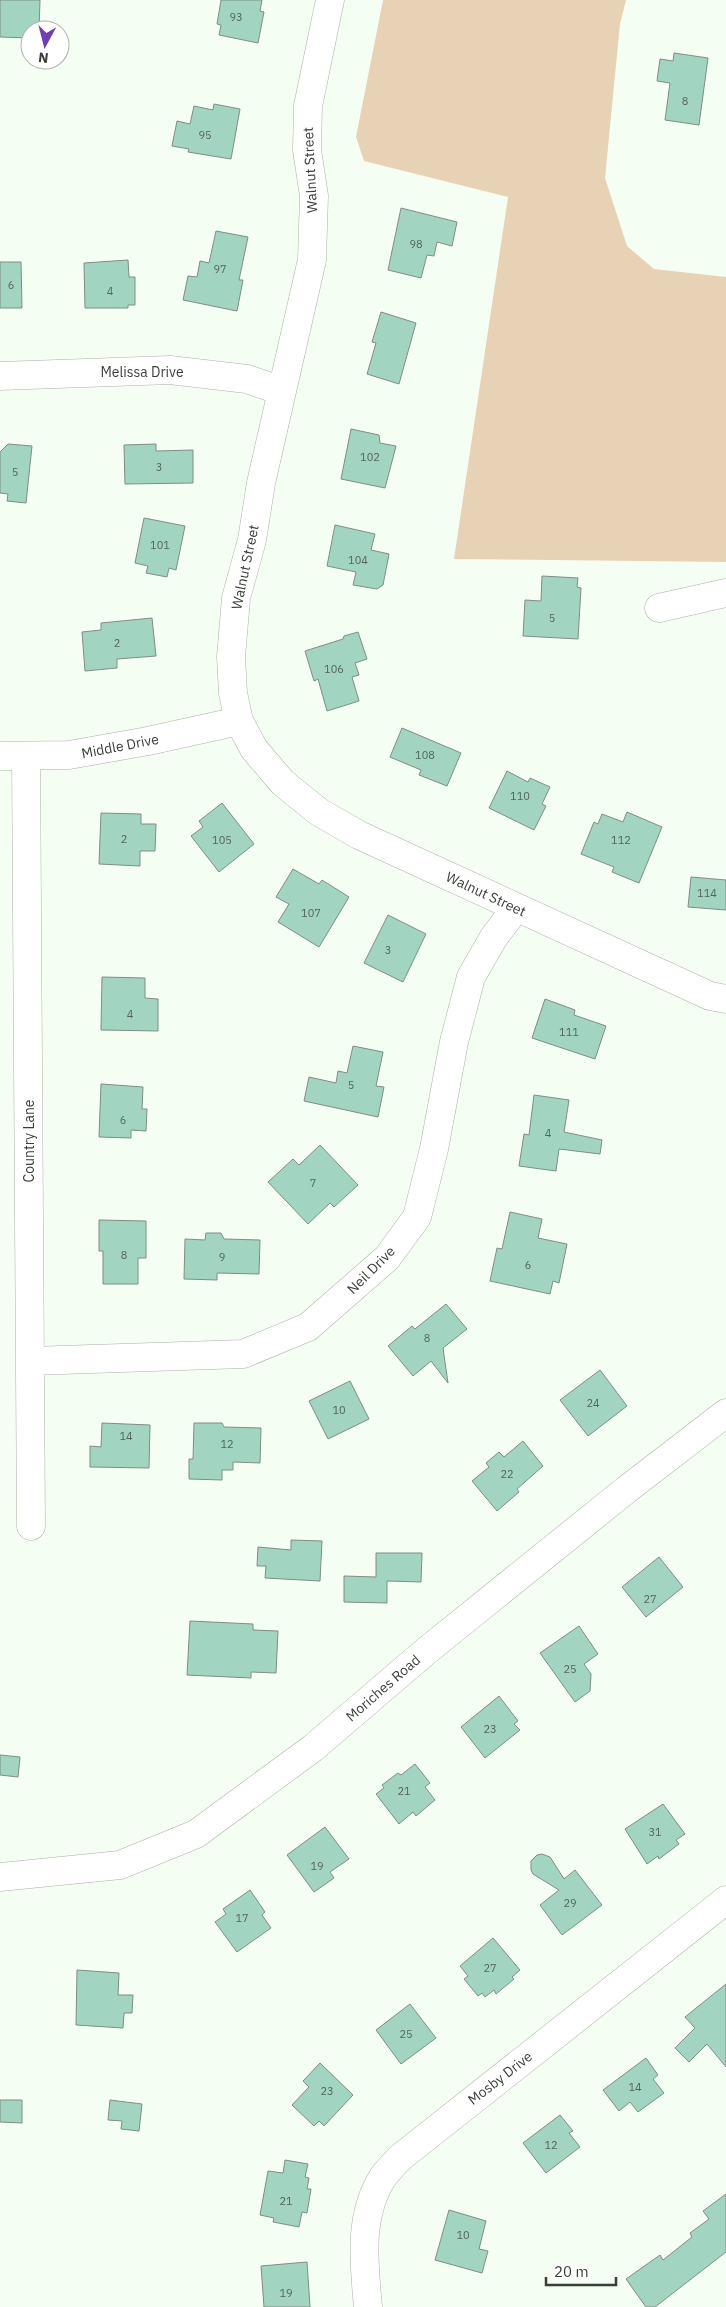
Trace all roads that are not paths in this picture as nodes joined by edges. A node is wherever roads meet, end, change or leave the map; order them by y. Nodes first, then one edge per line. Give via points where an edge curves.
1 (330, 0) edge
2 (0, 376) edge
3 (282, 391) junction
4 (726, 593) edge
5 (659, 608) dead end
6 (239, 721) junction
7 (13, 756) edge
8 (516, 908) junction
9 (726, 999) edge
10 (31, 1361) junction
11 (726, 1414) edge
12 (31, 1526) dead end
13 (0, 1877) edge
14 (726, 1900) edge
15 (368, 2307) edge

1 - 3 street, Walnut Street via 308,106 307,150 314,196 312,260
2 - 3 street, Melissa Drive via 170,370 247,379
3 - 6 street, Walnut Street via 252,540 236,598 231,657 233,694
4 - 5 street
6 - 7 street, Middle Drive via 69,755
6 - 8 street, Walnut Street via 254,749 284,783 319,812
7 - 10 street, Country Lane
8 - 9 street, Walnut Street via 710,996
8 - 10 street, Neil Drive via 494,937 471,977 417,1217 387,1258 308,1327 243,1354
10 - 12 street, Country Lane
11 - 13 street, Moriches Road via 425,1652 313,1748 196,1834 120,1865
14 - 15 street, Mosby Drive via 401,2157 383,2177 373,2198 365,2230

